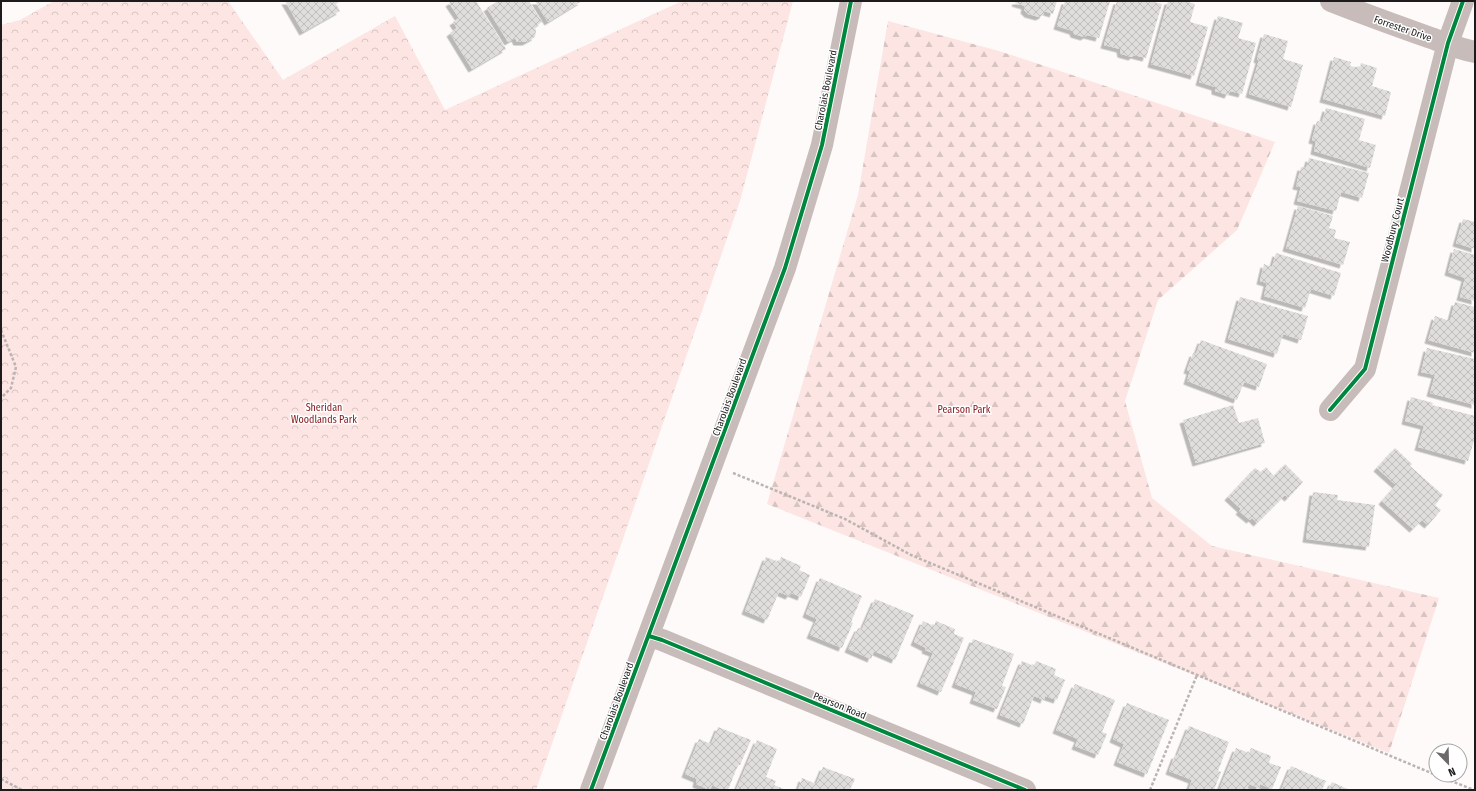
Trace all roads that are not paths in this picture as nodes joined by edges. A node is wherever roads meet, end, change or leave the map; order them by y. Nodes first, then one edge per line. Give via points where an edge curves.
1 (850, 1) edge
2 (1331, 1) edge
3 (1462, 1) edge
4 (1448, 44) junction
5 (1475, 52) edge
6 (1330, 410) dead end
7 (648, 636) junction
8 (591, 790) edge
9 (1025, 790) edge

1 - 7 street, Charolais Boulevard via 822,145 785,268
2 - 4 street, Forrester Drive
3 - 4 street, Woodbury Court
4 - 5 street, Forrester Drive
4 - 6 street, Woodbury Court via 1365,369
7 - 8 street, Charolais Boulevard
7 - 9 street, Pearson Road

